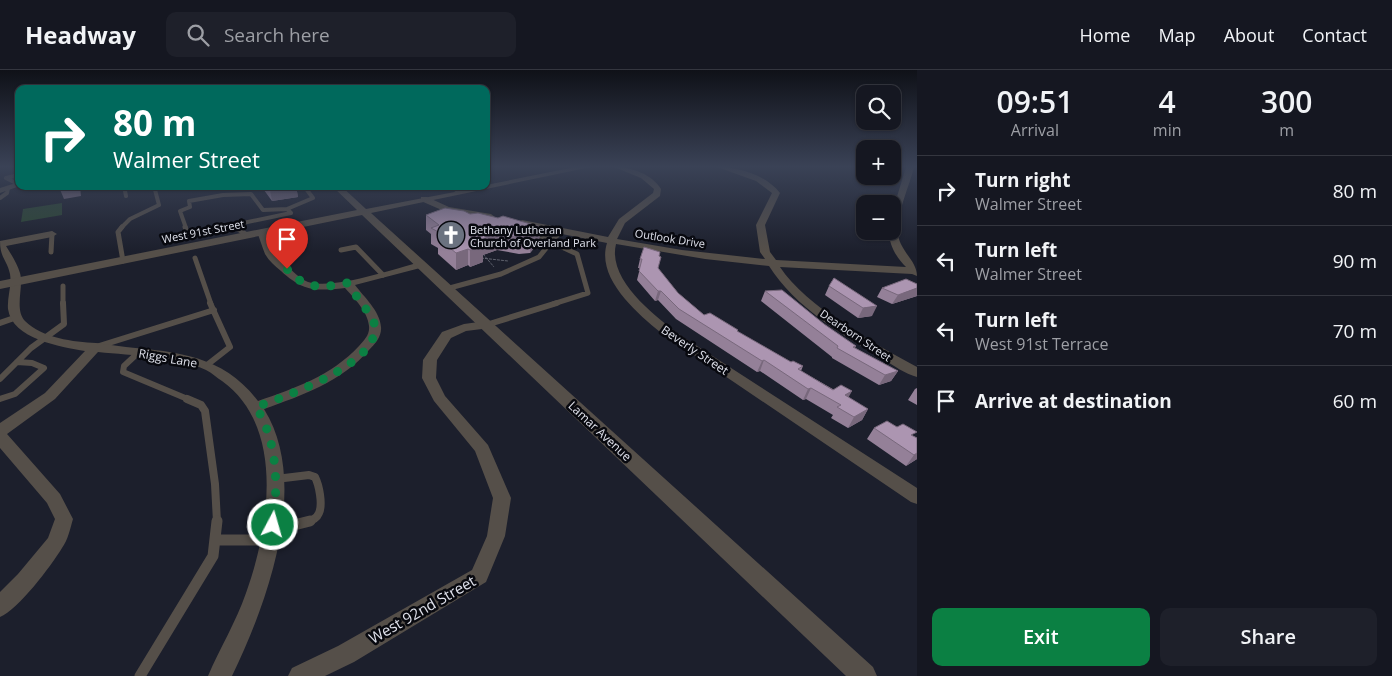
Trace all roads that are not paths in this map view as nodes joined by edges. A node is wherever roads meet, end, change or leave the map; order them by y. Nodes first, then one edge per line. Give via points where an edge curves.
1 (157, 195) edge
2 (222, 195) edge
3 (252, 195) edge
4 (311, 195) edge
5 (346, 195) edge
6 (444, 195) edge
7 (655, 195) edge
8 (775, 195) edge
9 (903, 195) edge
10 (424, 199) junction
11 (287, 209) junction
12 (364, 212) junction
13 (498, 218) edge
14 (516, 222) edge
15 (233, 225) junction
16 (561, 231) junction
17 (523, 233) edge
18 (52, 234) joint
19 (247, 235) junction
20 (265, 237) junction
21 (612, 240) junction
22 (552, 241) junction
23 (288, 242) dead end
24 (0, 244) edge
25 (340, 250) dead end
26 (52, 252) dead end
27 (195, 258) dead end
28 (123, 260) junction
29 (770, 263) junction
30 (420, 265) junction
31 (916, 272) edge
32 (383, 275) junction
33 (347, 283) junction
34 (8, 284) edge
35 (63, 286) dead end
36 (446, 289) junction
37 (214, 310) junction
38 (17, 317) junction
39 (0, 322) edge
40 (486, 325) junction
41 (45, 337) junction
42 (96, 347) junction
43 (139, 352) junction
44 (17, 362) junction
45 (207, 365) junction
46 (917, 373) edge
47 (0, 379) edge
48 (0, 399) edge
49 (256, 407) junction
50 (0, 431) edge
51 (0, 438) edge
52 (276, 479) junction
53 (917, 497) edge
54 (272, 532) junction
55 (218, 540) junction
56 (0, 607) edge
57 (140, 676) edge
58 (220, 676) edge
59 (300, 676) edge
60 (864, 676) edge

1 - 28 lane via 160,205 120,228
2 - 15 lane via 189,201 190,207 180,211 188,234
3 - 11 lane via 263,210
4 - 11 lane via 313,198
5 - 12 street, Lamar Avenue
6 - 10 street, West 91st Street
7 - 21 street via 626,218
8 - 29 street, Dearborn Street via 761,221 760,230
9 - 31 street via 892,236 900,255
10 - 12 street, West 91st Street
10 - 13 street via 447,209
11 - 15 lane via 291,213
12 - 20 street, West 91st Street
12 - 30 street, Lamar Avenue
14 - 16 street, Outlook Drive
15 - 19 lane
16 - 21 street, Outlook Drive
16 - 22 lane
17 - 22 lane
18 - 24 street
18 - 26 lane
19 - 20 street, West 91st Street
19 - 28 street, West 91st Street
20 - 23 lane
20 - 33 street via 271,256 297,280 323,287
21 - 29 street, Outlook Drive via 704,256
21 - 53 street, Beverly Street via 609,254 616,276 655,322
22 - 36 lane via 539,257 501,274
22 - 40 lane via 577,254 588,293
24 - 34 street via 12,264
25 - 32 lane via 356,247
27 - 37 lane
28 - 34 street, West 91st Street
29 - 31 street, Outlook Drive
29 - 46 street, Dearborn Street via 833,322
30 - 32 street
30 - 36 street, Lamar Avenue
32 - 33 street
33 - 49 street via 374,321 376,330 372,339 348,365 326,379
34 - 38 street
35 - 41 lane via 64,324
36 - 40 street, Lamar Avenue
37 - 42 lane
37 - 45 lane via 230,347
38 - 39 lane
38 - 41 street, Riggs Lane via 27,329
40 - 59 street, West 92nd Street via 446,335 430,360 430,378 439,398 482,449 502,498 496,536 479,576 346,654
40 - 60 street, Lamar Avenue
41 - 42 street, Riggs Lane
41 - 44 lane
42 - 43 street, Riggs Lane
42 - 50 street via 50,396
43 - 45 street, Riggs Lane via 176,356
43 - 55 lane via 124,366 123,372 201,405 205,411
44 - 47 lane
44 - 48 lane via 44,368 16,394
45 - 49 street, Riggs Lane via 234,380
49 - 52 street, Riggs Lane via 270,439
51 - 56 street via 54,499 64,519 56,542
52 - 54 street, Riggs Lane
52 - 54 lane via 316,477 320,508 315,518
54 - 55 lane via 246,541
54 - 58 street, Riggs Lane via 260,583 240,637
55 - 57 lane via 214,556

